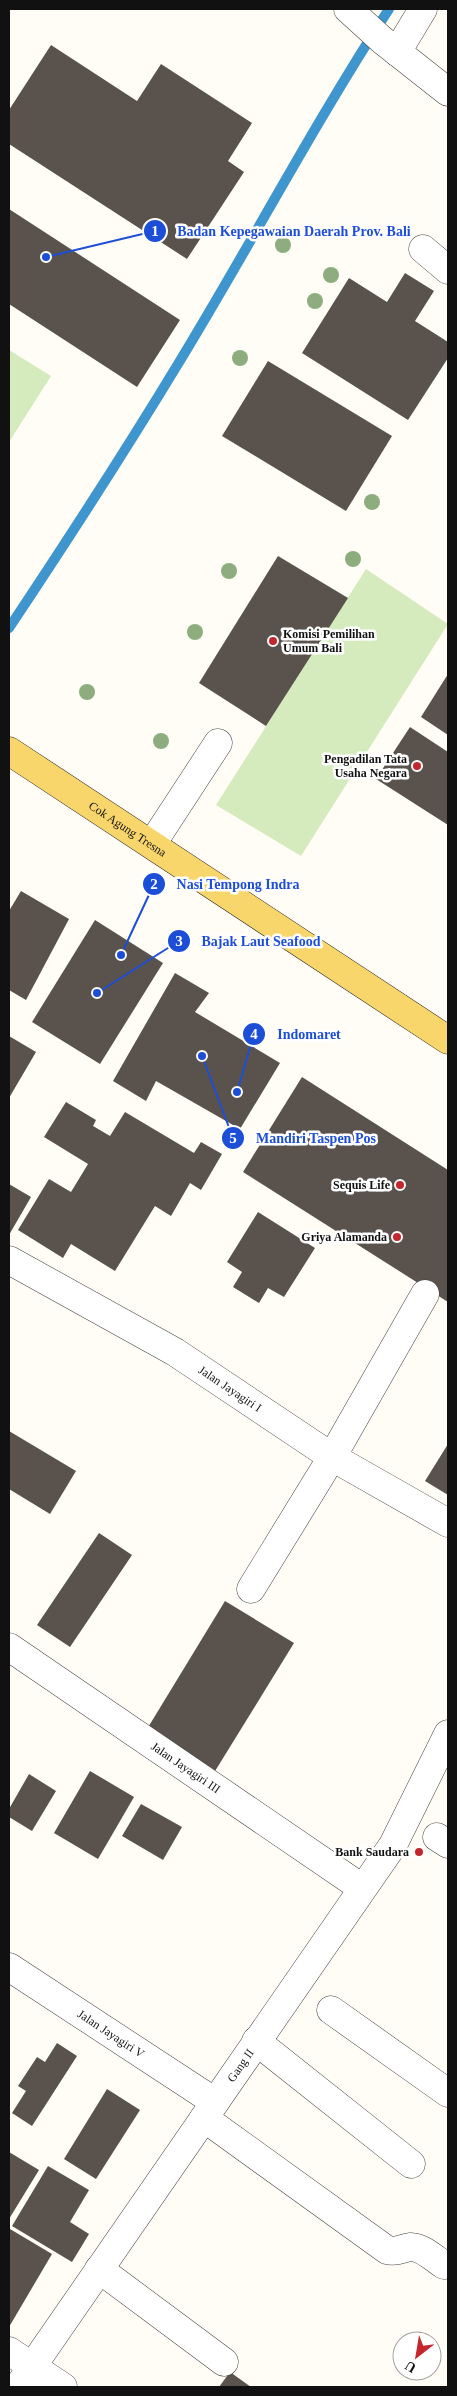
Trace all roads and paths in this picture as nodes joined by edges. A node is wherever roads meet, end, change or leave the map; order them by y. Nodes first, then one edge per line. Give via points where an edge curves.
1 (423, 9) edge
2 (353, 14) edge
3 (390, 46) junction
4 (448, 92) edge
5 (423, 249) dead end
6 (448, 270) edge
7 (218, 743) dead end
8 (9, 751) edge
9 (152, 844) junction
10 (448, 1040) edge
11 (9, 1260) edge
12 (425, 1294) dead end
13 (332, 1457) junction
14 (448, 1523) edge
15 (251, 1589) dead end
16 (9, 1647) edge
17 (448, 1734) edge
18 (362, 1888) junction
19 (9, 1967) edge
20 (331, 2010) dead end
21 (256, 2041) junction
22 (448, 2093) edge
23 (210, 2110) junction
24 (412, 2164) dead end
25 (444, 2265) dead end
26 (99, 2269) junction
27 (9, 2351) edge
28 (224, 2362) dead end
29 (25, 2377) edge
30 (62, 2387) edge

1 - 3 street
2 - 3 street
3 - 4 street
5 - 6 street
7 - 9 street
8 - 9 main road, Cok Agung Tresna
9 - 10 main road, Cok Agung Tresna
11 - 13 street, Jalan Jayagiri I via 175,1352
12 - 13 street
13 - 14 street, Jalan Jayagiri I
13 - 15 street
16 - 18 street, Jalan Jayagiri III
17 - 18 street, Gang II via 393,1845
18 - 21 street, Gang II
19 - 23 street, Jalan Jayagiri V
20 - 22 street
21 - 23 street, Gang II
21 - 24 street
23 - 25 street, Jalan Jayagiri V via 387,2250 397,2252 415,2247
23 - 26 street, Gang II
26 - 28 street
26 - 29 street, Gang II
27 - 29 street
29 - 30 street

